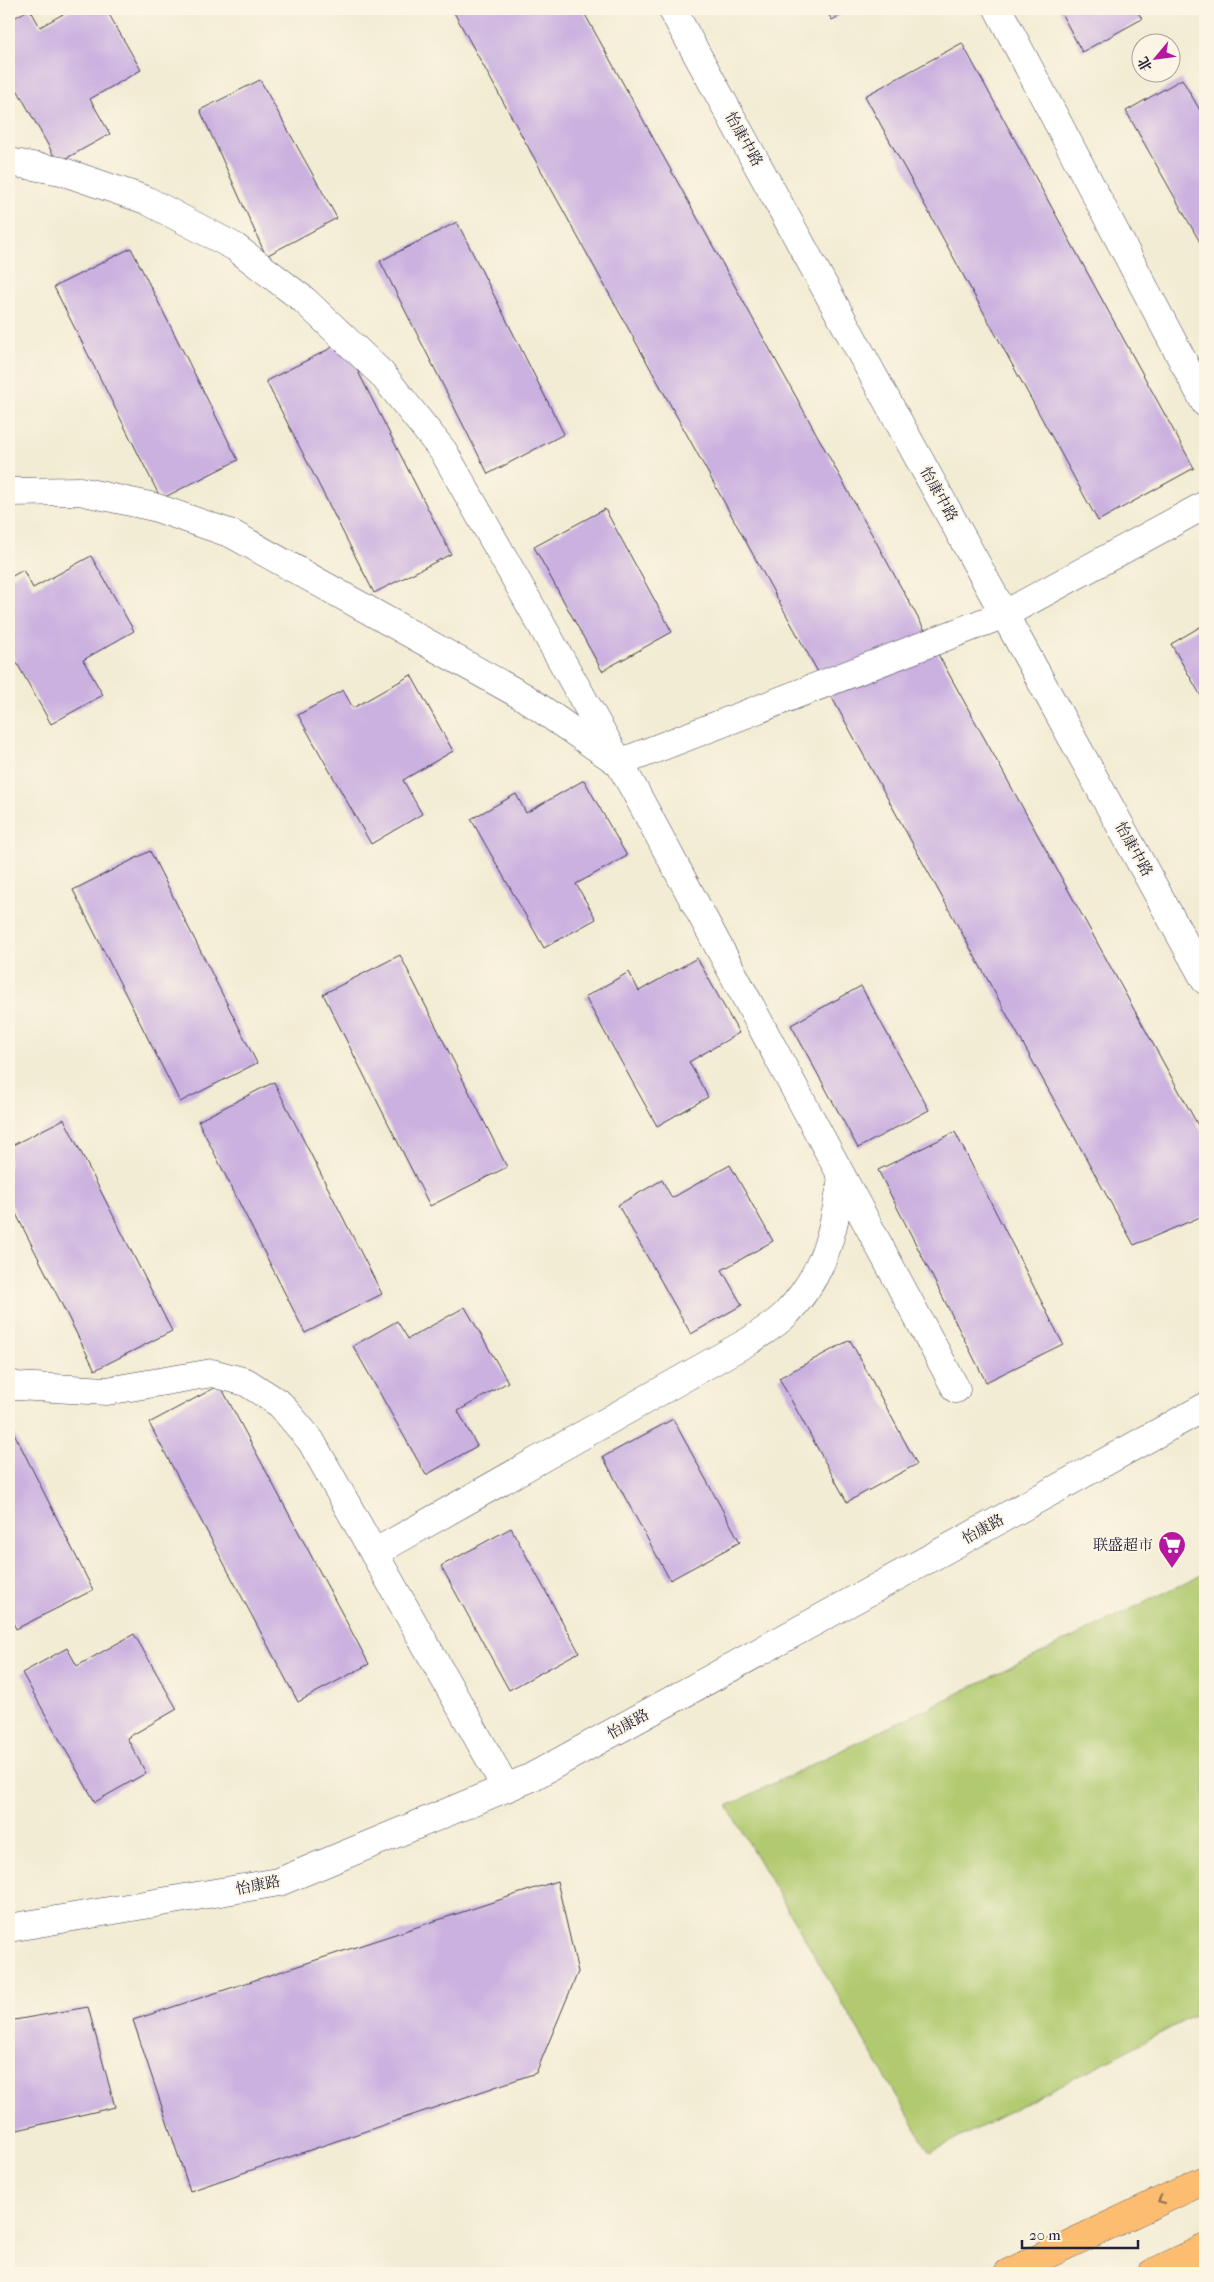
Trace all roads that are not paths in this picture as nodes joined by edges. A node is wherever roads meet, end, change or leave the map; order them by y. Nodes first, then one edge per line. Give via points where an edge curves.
1 (672, 9) edge
2 (998, 9) edge
3 (9, 162) edge
4 (1205, 403) edge
5 (9, 492) edge
6 (1205, 505) edge
7 (1006, 614) junction
8 (619, 763) junction
9 (1205, 980) edge
10 (842, 1176) junction
11 (9, 1383) edge
12 (956, 1389) dead end
13 (1205, 1407) edge
14 (374, 1553) junction
15 (506, 1788) junction
16 (9, 1928) edge
17 (1205, 2180) edge
18 (1205, 2248) edge
19 (1008, 2273) edge
20 (1152, 2273) edge

1 - 7 street, 怡康中路
2 - 4 street
3 - 8 street via 61,171 146,200 235,247 304,300 381,373 444,452
5 - 8 street via 80,490 154,507 232,534 524,697
6 - 7 street
7 - 8 street
7 - 9 street, 怡康中路
8 - 10 street
10 - 12 street
10 - 14 street via 834,1228 816,1276 785,1316 751,1340
11 - 14 street via 107,1391 212,1373 246,1382 280,1404 311,1441
13 - 15 street, 怡康路
14 - 15 street
15 - 16 street, 怡康路 via 280,1882
17 -> 19 highway
18 - 20 highway

